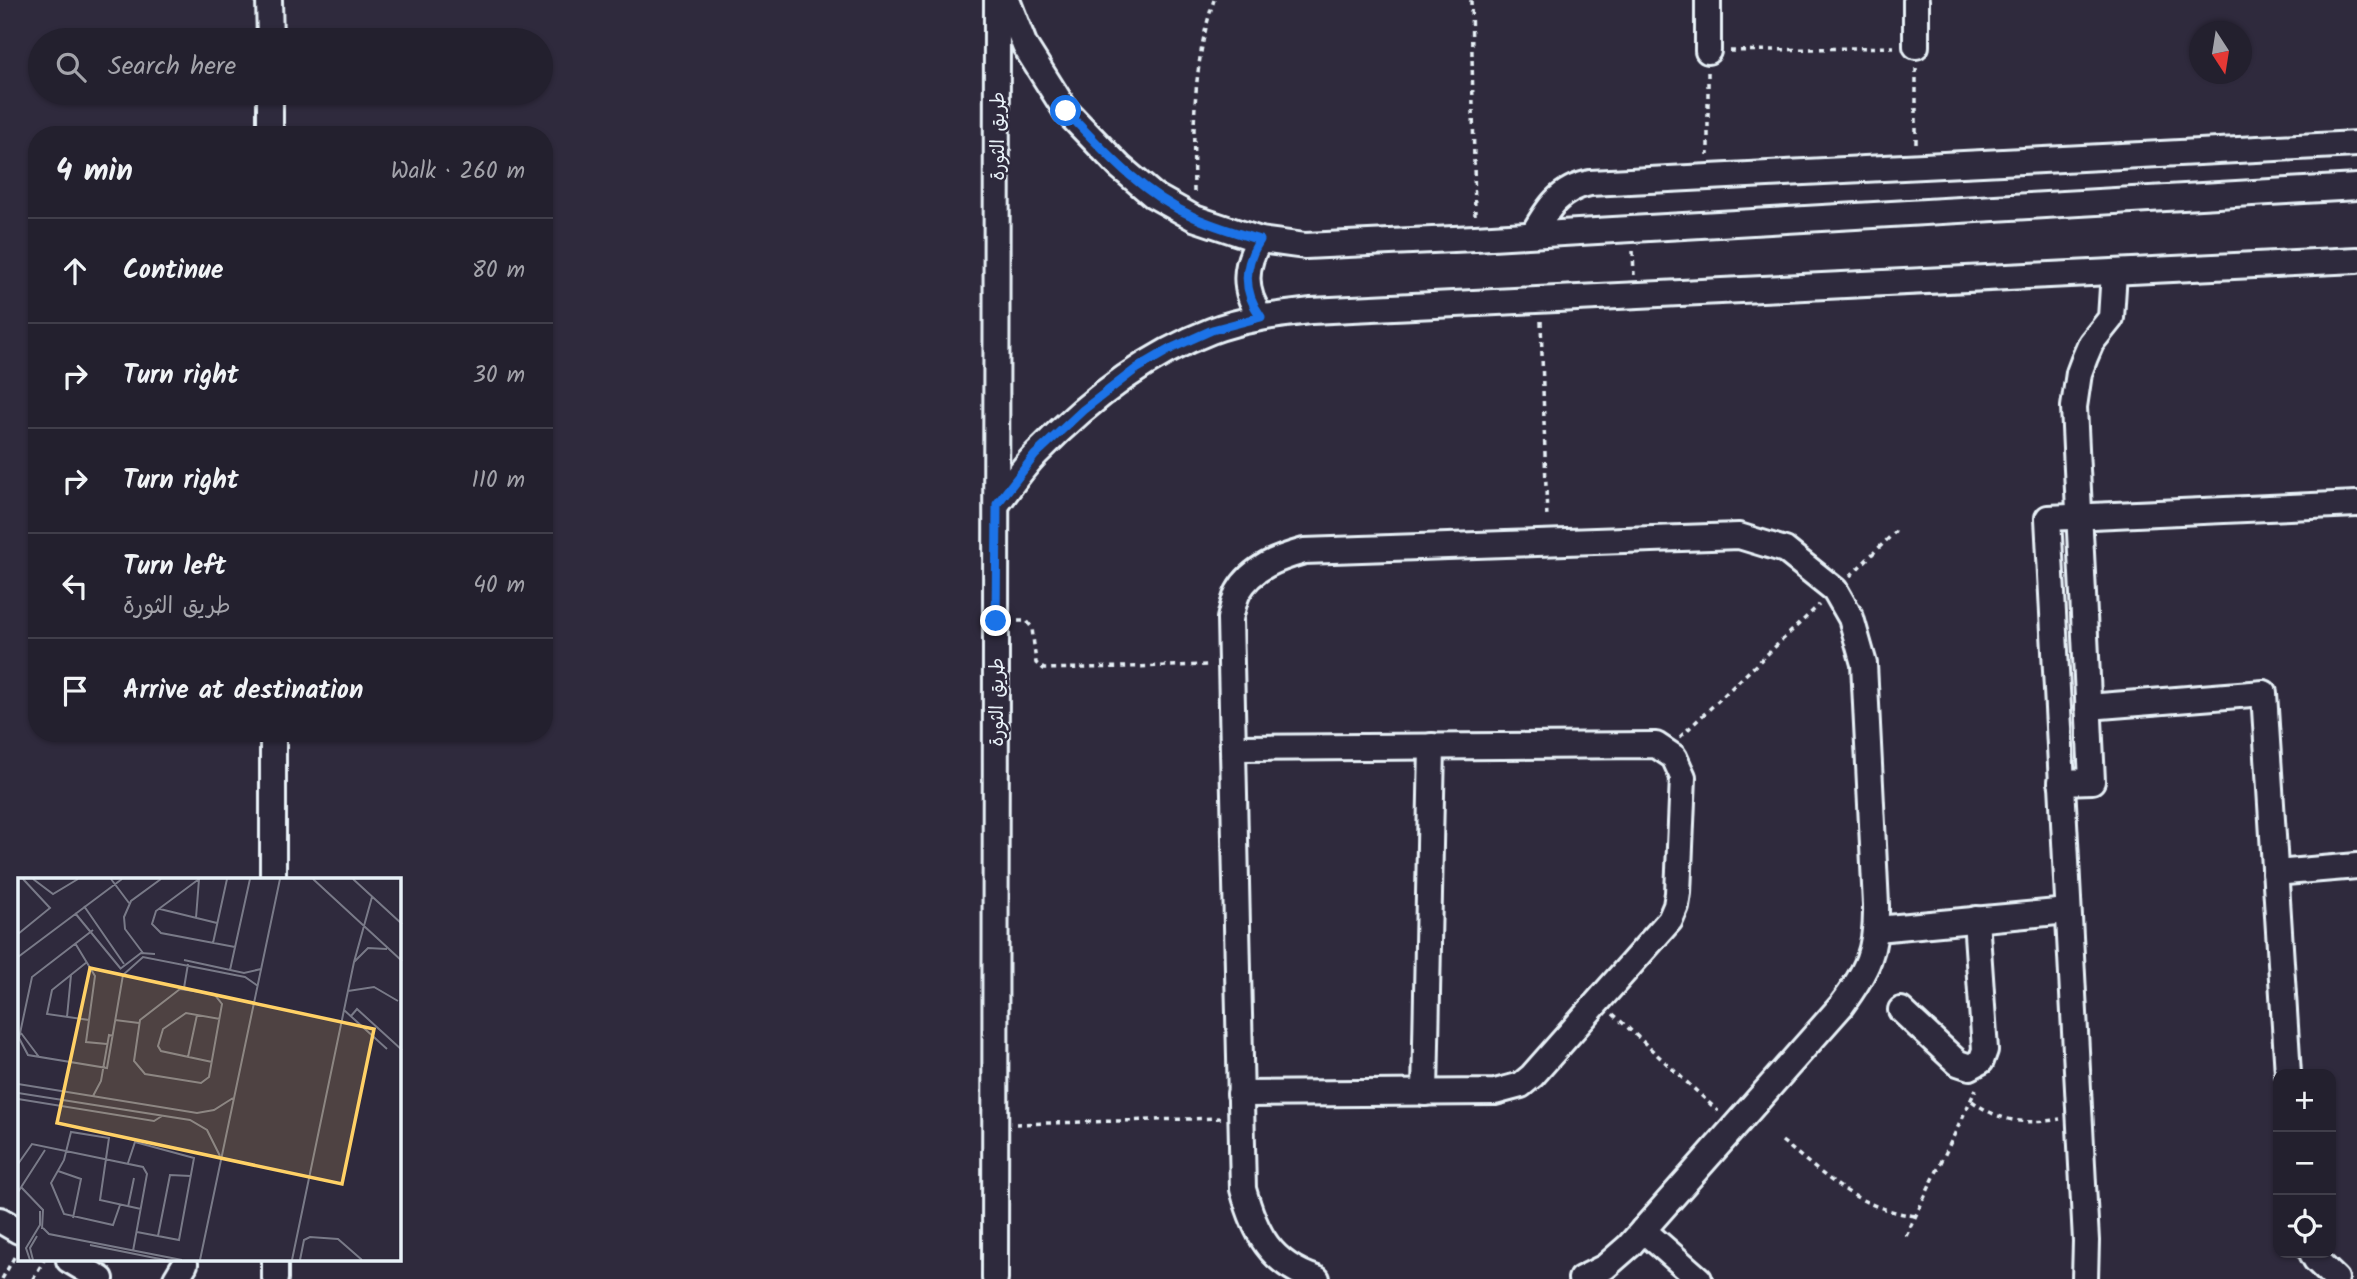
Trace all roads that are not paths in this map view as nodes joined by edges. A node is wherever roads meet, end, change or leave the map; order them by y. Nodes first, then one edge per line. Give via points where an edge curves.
1 (269, 0) edge
2 (998, 0) edge
3 (1007, 0) edge
4 (1708, 0) edge
5 (1916, 0) edge
6 (270, 28) edge
7 (1916, 46) road end
8 (1708, 51) road end
9 (270, 105) edge
10 (270, 126) edge
11 (2357, 145) edge
12 (2357, 187) edge
13 (1533, 234) junction
14 (1260, 240) junction
15 (2357, 260) edge
16 (2114, 272) junction
17 (1261, 317) junction
18 (997, 504) junction
19 (2357, 505) edge
20 (2080, 516) junction
21 (2088, 707) junction
22 (273, 742) edge
23 (1432, 746) junction
24 (1233, 747) junction
25 (2061, 782) junction
26 (2357, 866) edge
27 (2275, 873) junction
28 (273, 878) edge
29 (2068, 911) junction
30 (1976, 919) junction
31 (1877, 929) junction
32 (1901, 1010) dead end
33 (2288, 1069) edge
34 (1425, 1093) junction
35 (1241, 1106) junction
36 (0, 1220) edge
37 (18, 1230) edge
38 (1643, 1230) junction
39 (2315, 1258) edge
40 (72, 1262) edge
41 (101, 1279) edge
42 (995, 1279) edge
43 (1317, 1279) edge
44 (1581, 1279) edge
45 (1699, 1279) edge
46 (2085, 1279) edge
47 (2336, 1279) edge

1 - 6 street
2 - 18 street, طريق الثورة
3 - 14 street via 1024,46 1066,111 1128,174 1153,195 1194,218
4 - 8 street
5 - 7 street
9 - 10 street
11 - 13 street via 1578,185 1557,197
12 - 13 street
13 - 14 street via 1305,246
14 - 17 street via 1247,273 1250,297
15 - 16 street
16 - 17 street
16 - 20 street via 2111,317 2091,343 2075,390
17 - 18 street via 1212,330 1136,369 1035,455
18 - 42 street, طريق الثورة
19 - 20 street
20 - 21 street
20 - 25 street via 2048,518
21 - 25 street via 2092,781
21 - 27 street via 2264,693
22 - 28 street
23 - 24 street
23 - 34 street
23 - 34 street via 1656,745 1674,757 1683,777 1676,906 1661,932 1521,1084 1495,1092
24 - 31 street via 1230,619 1238,592 1255,572 1278,558 1304,551 1740,536 1785,550 1835,590 1851,618 1864,664
24 - 35 street
25 - 29 street
26 - 27 street
27 - 33 street
29 - 30 street
29 - 46 street
30 - 31 street
30 - 32 street via 1984,1056 1976,1065 1958,1063
31 - 38 street via 1861,980 1841,1006
34 - 35 street
35 - 43 street via 1243,1189 1251,1220 1280,1259
36 - 37 street
38 - 44 street via 1605,1267
38 - 45 street
39 - 47 street
40 - 41 street

